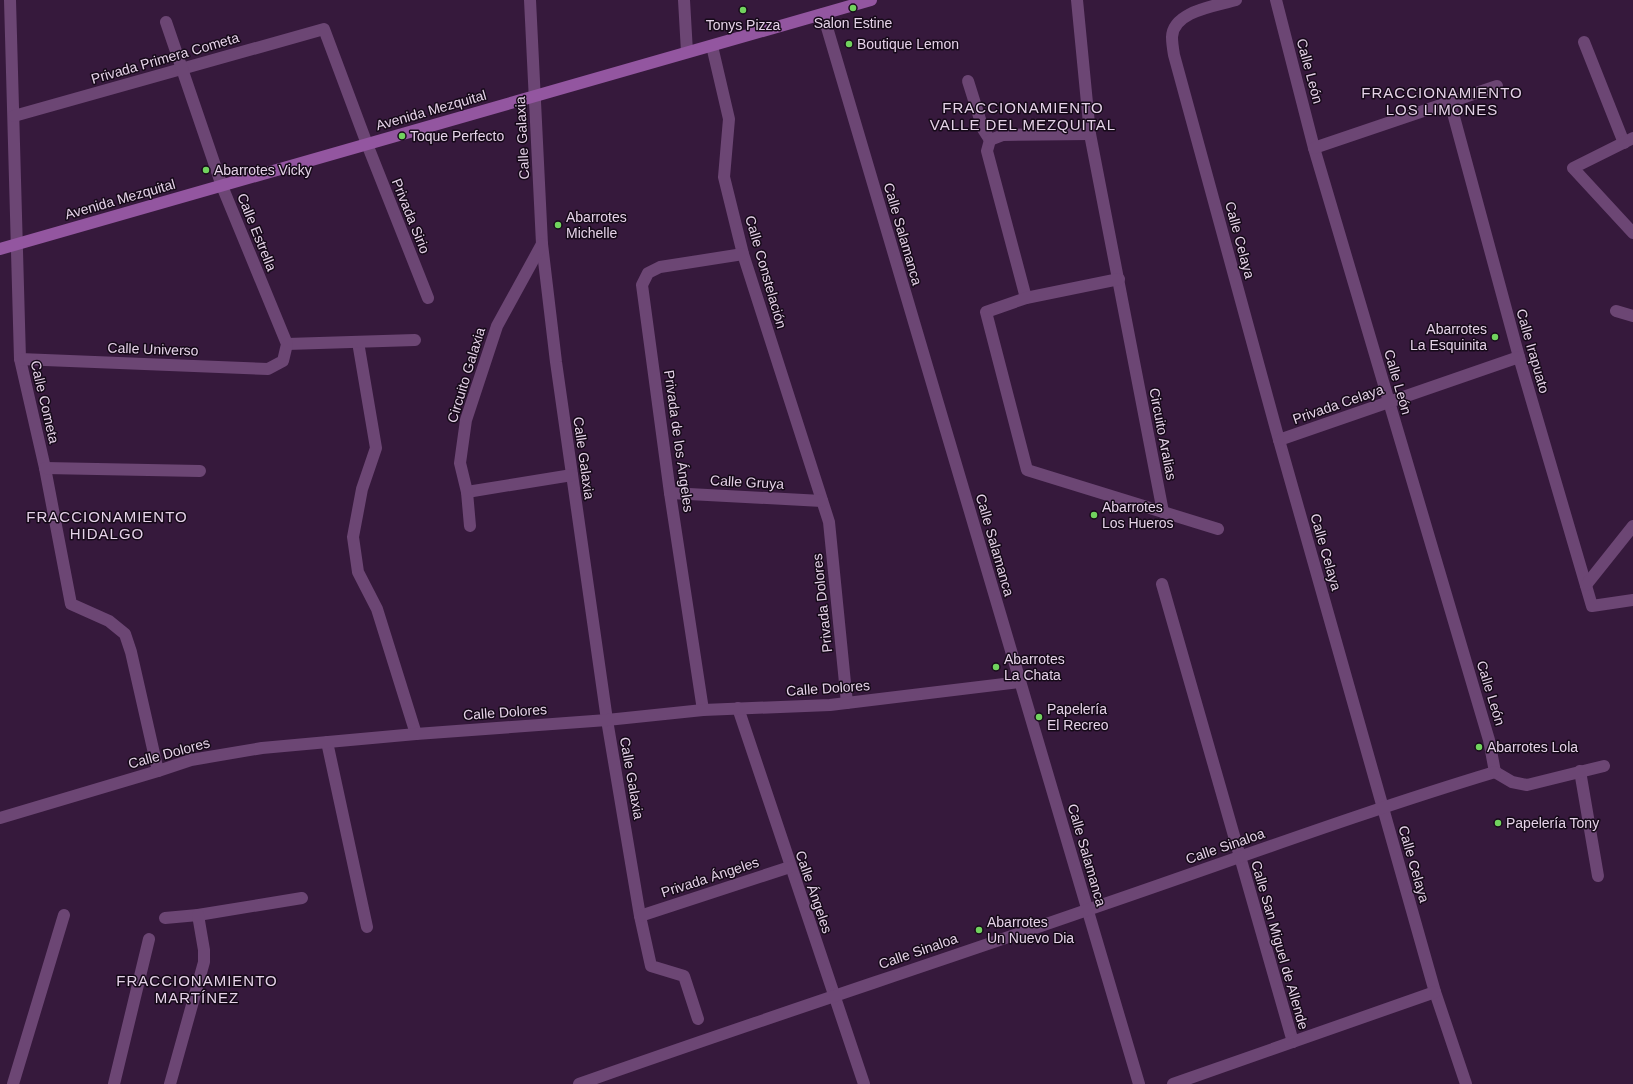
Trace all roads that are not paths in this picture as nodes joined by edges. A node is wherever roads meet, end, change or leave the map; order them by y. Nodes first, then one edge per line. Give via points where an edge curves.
1 (10, 0) edge
2 (530, 0) edge
3 (684, 0) edge
4 (871, 0) edge
5 (1077, 0) edge
6 (1236, 0) edge
7 (1276, 0) edge
8 (823, 14) junction
9 (166, 22) dead end
10 (324, 29) joint
11 (1584, 42) dead end
12 (712, 46) junction
13 (687, 52) junction
14 (182, 68) junction
15 (968, 81) dead end
16 (1497, 86) dead end
17 (535, 95) junction
18 (1450, 102) junction
19 (14, 116) junction
20 (1090, 134) junction
21 (990, 140) junction
22 (1628, 141) edge
23 (367, 144) junction
24 (1314, 148) junction
25 (222, 186) junction
26 (1633, 233) edge
27 (17, 244) junction
28 (542, 244) junction
29 (0, 249) edge
30 (742, 254) junction
31 (1119, 279) junction
32 (428, 298) dead end
33 (1026, 298) junction
34 (1616, 311) dead end
35 (1633, 316) edge
36 (415, 340) dead end
37 (358, 342) junction
38 (287, 344) junction
39 (1519, 357) junction
40 (20, 358) junction
41 (1388, 402) junction
42 (1279, 440) junction
43 (45, 468) junction
44 (200, 471) dead end
45 (572, 475) junction
46 (467, 492) junction
47 (670, 493) junction
48 (822, 501) junction
49 (1163, 512) junction
50 (470, 526) dead end
51 (1633, 526) edge
52 (1218, 529) dead end
53 (1162, 584) dead end
54 (1586, 585) junction
55 (1633, 600) edge
56 (1020, 682) junction
57 (847, 703) junction
58 (738, 708) junction
59 (703, 710) junction
60 (608, 720) junction
61 (416, 734) junction
62 (327, 742) junction
63 (1604, 766) dead end
64 (158, 771) junction
65 (1580, 771) junction
66 (1496, 772) junction
67 (1383, 808) junction
68 (0, 818) edge
69 (1239, 857) junction
70 (790, 867) junction
71 (1598, 876) dead end
72 (302, 898) dead end
73 (1087, 910) junction
74 (64, 915) dead end
75 (198, 915) junction
76 (640, 916) junction
77 (165, 918) dead end
78 (367, 927) dead end
79 (149, 939) dead end
80 (1435, 992) junction
81 (834, 996) junction
82 (698, 1019) dead end
83 (1293, 1042) junction
84 (1198, 1080) edge
85 (13, 1084) edge
86 (114, 1084) edge
87 (170, 1084) edge
88 (579, 1084) edge
89 (864, 1084) edge
90 (1139, 1084) edge
91 (1172, 1084) edge
92 (1466, 1084) edge

1 - 19 street, Calle Cometa
2 - 17 street, Calle Galaxia
3 - 13 street
4 - 8 street, Avenida Mezquital
5 - 20 street, Circuito Aralias
6 - 42 street, Calle Celaya via 1188,14 1175,25 1172,36 1174,55
7 - 24 street, Calle León
8 - 12 street, Avenida Mezquital
8 - 56 street, Calle Salamanca
9 - 14 street, Calle Estrella
10 - 14 street, Privada Primera Cometa
10 - 23 street, Privada Sirio
11 - 22 street
12 - 13 street, Avenida Mezquital
12 - 30 street, Calle Constelación via 729,119 724,177
13 - 17 street, Avenida Mezquital
14 - 19 street, Privada Primera Cometa
14 - 25 street, Calle Estrella
15 - 21 street via 983,130
16 - 18 street
17 - 23 street, Avenida Mezquital
17 - 28 street, Calle Galaxia
18 - 24 street
18 - 39 street, Calle Irapuato
19 - 27 street, Calle Cometa
20 - 21 street via 1003,135
20 - 31 street, Circuito Aralias
21 - 33 street via 988,151
22 - 26 street via 1573,168
23 - 25 street, Avenida Mezquital
23 - 32 street, Privada Sirio
24 - 41 street, Calle León
25 - 27 street, Avenida Mezquital
25 - 38 street, Calle Estrella
27 - 29 street, Avenida Mezquital
27 - 40 street, Calle Cometa
28 - 45 street, Calle Galaxia
28 - 46 street, Circuito Galaxia via 497,326 466,420 460,463
30 - 47 street, Privada de los Ángeles via 660,267 648,273 642,285
30 - 48 street, Calle Constelación
31 - 33 street
31 - 49 street, Circuito Aralias
33 - 49 street via 986,312 1027,470
34 - 35 street
36 - 37 street
37 - 38 street
37 - 61 street via 376,448 362,490 353,537 358,572 377,609
38 - 40 street, Calle Universo via 283,361 268,369
39 - 41 street, Privada Celaya
39 - 54 street, Calle Irapuato
40 - 43 street, Calle Cometa
41 - 42 street, Privada Celaya
41 - 66 street, Calle León via 1489,740
42 - 67 street, Calle Celaya
43 - 44 street
43 - 64 street, Calle Cometa via 71,604 109,621 125,634
45 - 46 street
45 - 60 street, Calle Galaxia
46 - 50 street, Circuito Galaxia
47 - 48 street, Calle Gruya
47 - 59 street, Privada de los Ángeles
48 - 57 street, Privada Dolores via 829,522
49 - 52 street
51 - 54 street
53 - 69 street, Calle San Miguel de Allende
54 - 55 street, Calle Irapuato via 1592,606
56 - 57 street, Calle Dolores
56 - 73 street, Calle Salamanca
57 - 58 street, Calle Dolores
58 - 59 street, Calle Dolores
58 - 70 street, Calle Ángeles
59 - 60 street, Calle Dolores
60 - 61 street, Calle Dolores
60 - 76 street, Calle Galaxia
61 - 62 street, Calle Dolores
62 - 64 street, Calle Dolores via 262,748 191,760
62 - 78 street
63 - 65 street
64 - 68 street, Calle Dolores
65 - 66 street via 1527,785 1512,782
65 - 71 street
66 - 67 street, Calle Sinaloa
67 - 69 street, Calle Sinaloa
67 - 80 street, Calle Celaya
69 - 73 street, Calle Sinaloa
69 - 83 street, Calle San Miguel de Allende
70 - 76 street, Privada Ángeles
70 - 81 street, Calle Ángeles
72 - 75 street
73 - 81 street, Calle Sinaloa
73 - 90 street, Calle Salamanca
74 - 85 street
75 - 77 street
75 - 87 street via 204,962
76 - 82 street, Calle Galaxia via 651,966 684,976
79 - 86 street
80 - 83 street
80 - 92 street, Calle Celaya
81 - 88 street, Calle Sinaloa
81 - 89 street, Calle Ángeles
83 - 84 street
84 - 91 street

